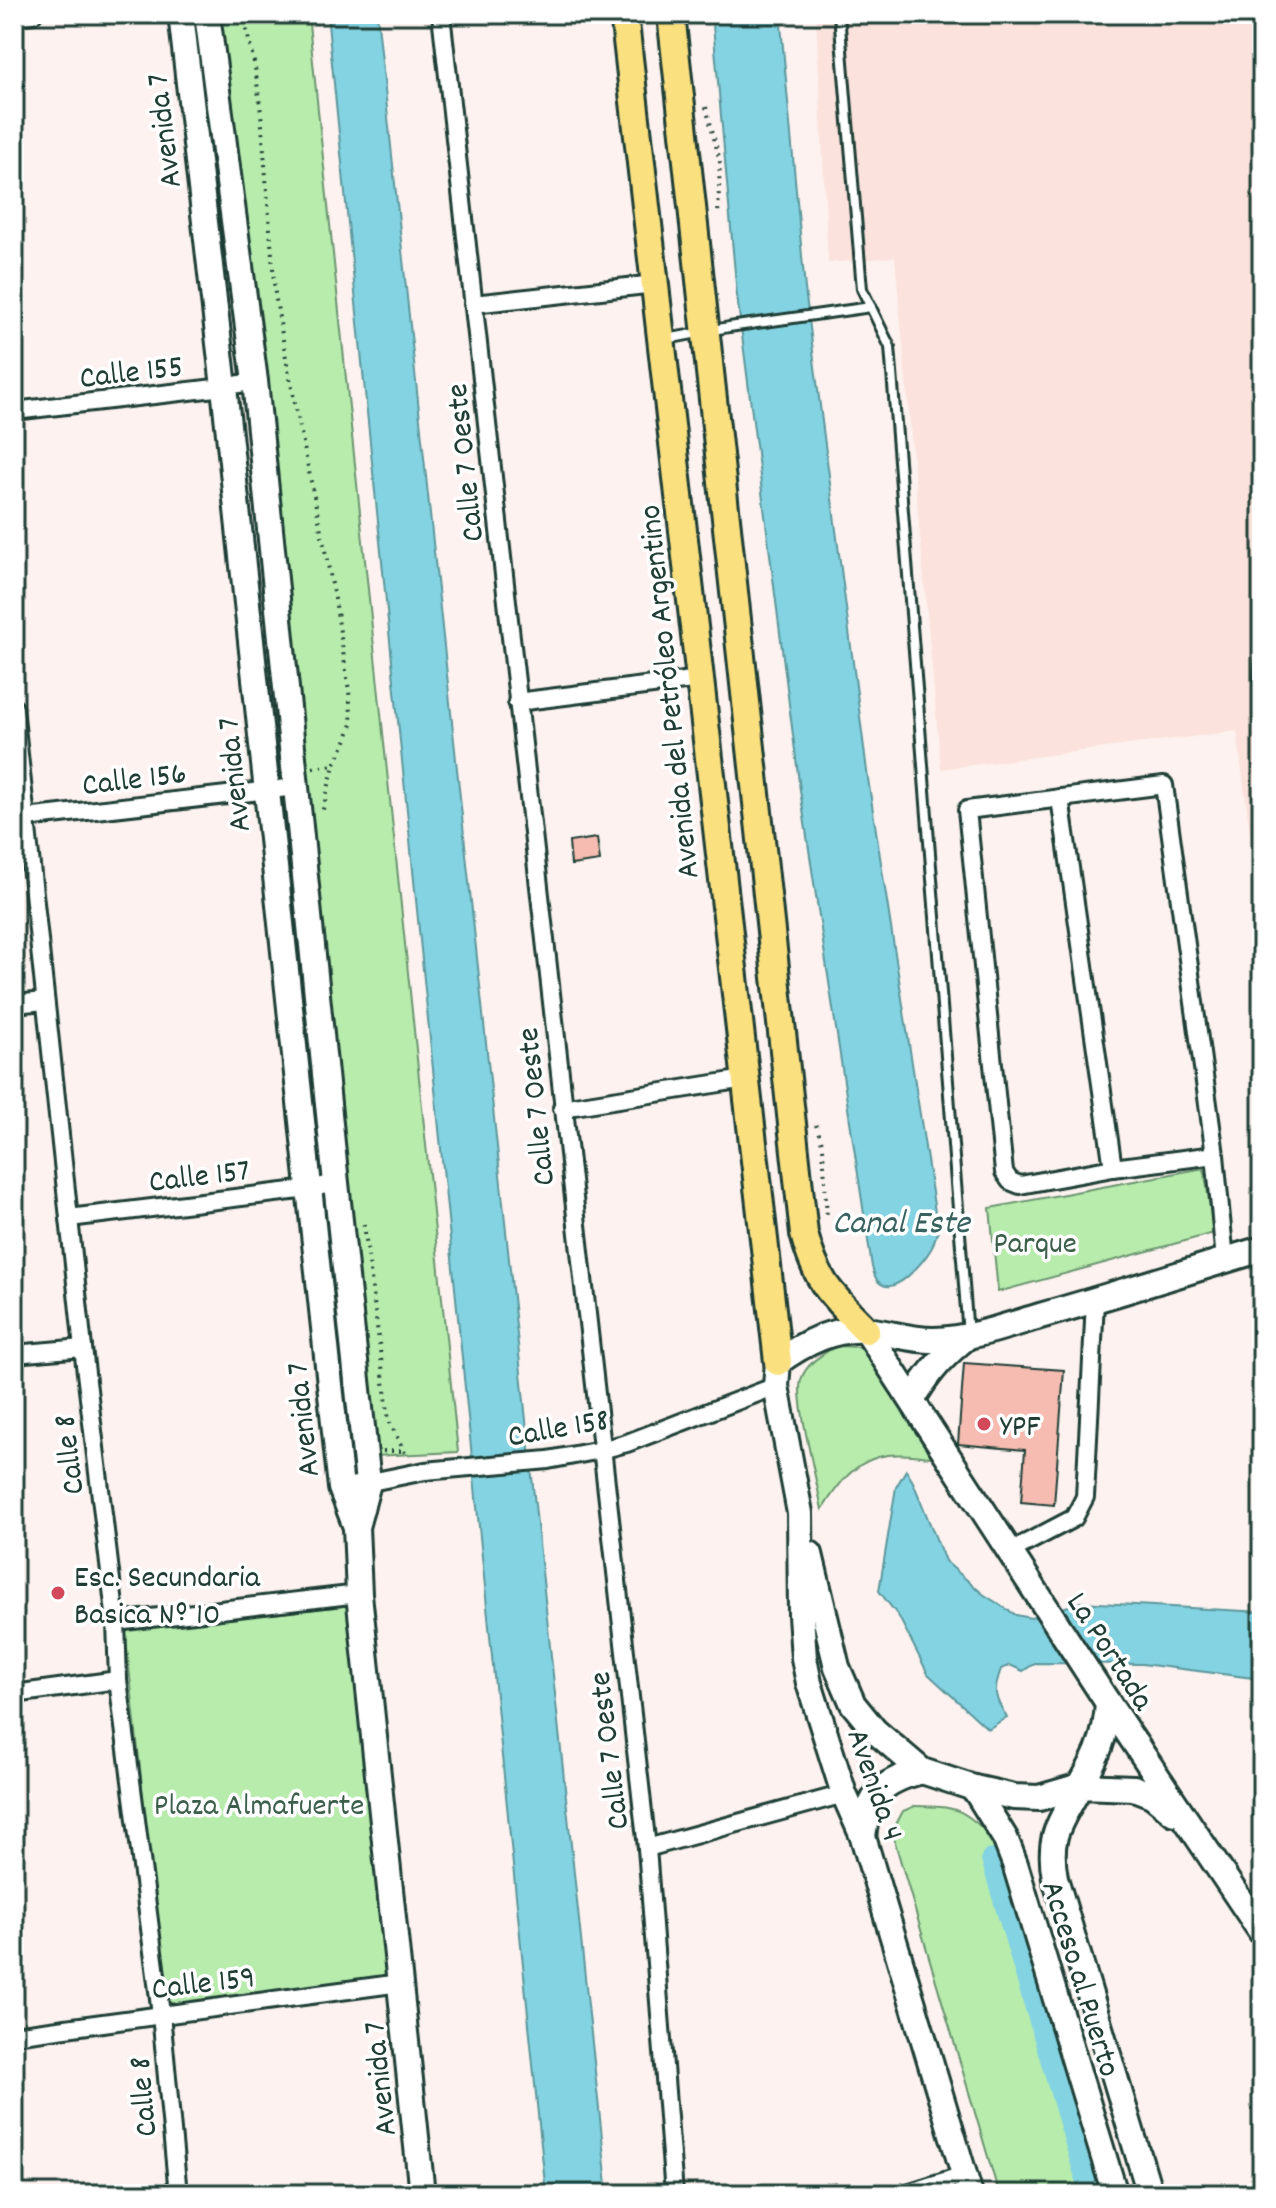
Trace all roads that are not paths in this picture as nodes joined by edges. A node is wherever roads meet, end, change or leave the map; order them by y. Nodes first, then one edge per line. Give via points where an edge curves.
1 (33, 14) edge
2 (181, 14) edge
3 (207, 14) edge
4 (441, 14) edge
5 (624, 14) edge
6 (671, 14) edge
7 (839, 14) edge
8 (14, 16) edge
9 (655, 284) junction
10 (473, 304) junction
11 (871, 307) junction
12 (717, 329) junction
13 (662, 340) junction
14 (255, 381) junction
15 (224, 387) junction
16 (14, 411) edge
17 (1262, 641) edge
18 (700, 679) junction
19 (1262, 693) edge
20 (517, 702) junction
21 (14, 708) edge
22 (296, 787) junction
23 (266, 790) junction
24 (1060, 798) junction
25 (26, 818) junction
26 (45, 1001) junction
27 (14, 1004) edge
28 (745, 1079) junction
29 (562, 1108) junction
30 (1215, 1155) junction
31 (1113, 1168) junction
32 (336, 1183) junction
33 (308, 1189) junction
34 (69, 1218) junction
35 (1262, 1249) edge
36 (1225, 1260) junction
37 (1095, 1301) junction
38 (866, 1330) junction
39 (968, 1336) junction
40 (83, 1348) junction
41 (14, 1354) edge
42 (777, 1374) junction
43 (913, 1399) junction
44 (601, 1450) junction
45 (368, 1483) junction
46 (341, 1488) junction
47 (800, 1513) junction
48 (356, 1527) junction
49 (1011, 1551) junction
50 (359, 1594) junction
51 (116, 1622) junction
52 (118, 1680) junction
53 (14, 1694) edge
54 (1108, 1703) junction
55 (922, 1771) junction
56 (1080, 1786) junction
57 (974, 1788) junction
58 (844, 1794) junction
59 (1195, 1830) junction
60 (863, 1837) junction
61 (647, 1848) junction
62 (1262, 1933) edge
63 (400, 1983) junction
64 (161, 2014) junction
65 (14, 2035) edge
66 (967, 2184) edge
67 (178, 2194) edge
68 (422, 2194) edge
69 (674, 2194) edge
70 (904, 2194) edge
71 (1115, 2194) edge
72 (1150, 2194) edge

1 - 8 street
2 - 15 main road, Avenida 7
3 - 14 main road, Avenida 7
4 - 10 street, Calle 7 Oeste
5 - 9 main road, Avenida del Petróleo Argentino
6 - 12 main road
7 - 11 lane via 862,289
9 - 10 street
9 - 13 main road, Avenida del Petróleo Argentino
10 - 20 street, Calle 7 Oeste
11 - 12 lane
11 - 39 lane via 890,347
12 - 13 lane
12 - 38 main road via 804,1234 820,1280
13 - 18 main road, Avenida del Petróleo Argentino
14 - 15 street, Calle 155
14 - 22 main road, Avenida 7
15 - 16 street, Calle 155
15 - 23 main road, Avenida 7
17 - 19 lane
18 - 20 street
18 - 28 main road, Avenida del Petróleo Argentino
20 - 29 street, Calle 7 Oeste
21 - 25 street, Calle 8
22 - 23 street, Calle 156
22 - 32 main road, Avenida 7
23 - 25 street, Calle 156
23 - 33 main road, Avenida 7
24 - 30 street via 1164,785
24 - 31 street
24 - 31 street via 967,810 1004,1172 1020,1185
25 - 26 street, Calle 8
26 - 27 street
26 - 34 street, Calle 8
28 - 29 street
28 - 42 main road, Avenida del Petróleo Argentino
29 - 44 street, Calle 7 Oeste
30 - 31 street
30 - 36 street
32 - 33 street, Calle 157
32 - 45 main road, Avenida 7
33 - 34 street, Calle 157
33 - 46 main road, Avenida 7
34 - 40 street, Calle 8
35 - 36 main road
36 - 37 main road
37 - 39 main road
37 - 49 street via 1085,1497 1074,1518
38 - 39 main road via 923,1339
38 - 42 main road via 840,1331 797,1349
38 - 43 main road, La Portada
39 - 43 main road via 936,1364
40 - 41 street
40 - 51 street, Calle 8
42 - 44 street, Calle 158
42 - 47 main road, Avenida 4
43 - 49 main road, La Portada
44 - 45 street, Calle 158
44 - 61 street, Calle 7 Oeste
45 - 46 street, Calle 158
45 - 48 main road, Avenida 7
46 - 48 main road, Avenida 7
47 - 55 main road via 837,1667 853,1704 875,1731
47 - 58 main road, Avenida 4 via 804,1658
48 - 50 main road, Avenida 7
49 - 54 main road, La Portada
50 - 51 street
50 - 63 main road, Avenida 7
51 - 52 street, Calle 8
52 - 53 street
52 - 64 street, Calle 8
54 - 56 main road, Acceso al Puerto via 1098,1753
54 - 59 main road, La Portada
55 - 57 main road
55 - 60 main road via 898,1777 879,1792 866,1813
56 - 57 main road via 1039,1798
56 - 59 main road via 1134,1788 1152,1795
56 - 72 main road, Acceso al Puerto via 1053,1837 1051,1856
57 - 71 main road, Acceso al Puerto via 1015,1864
58 - 60 main road, Avenida 4
58 - 61 street
59 - 62 main road, La Portada
60 - 66 main road, Avenida 4
61 - 69 street, Calle 7 Oeste
63 - 64 street, Calle 159
63 - 68 main road, Avenida 7
64 - 65 street, Calle 159
64 - 67 street, Calle 8
66 - 70 street

